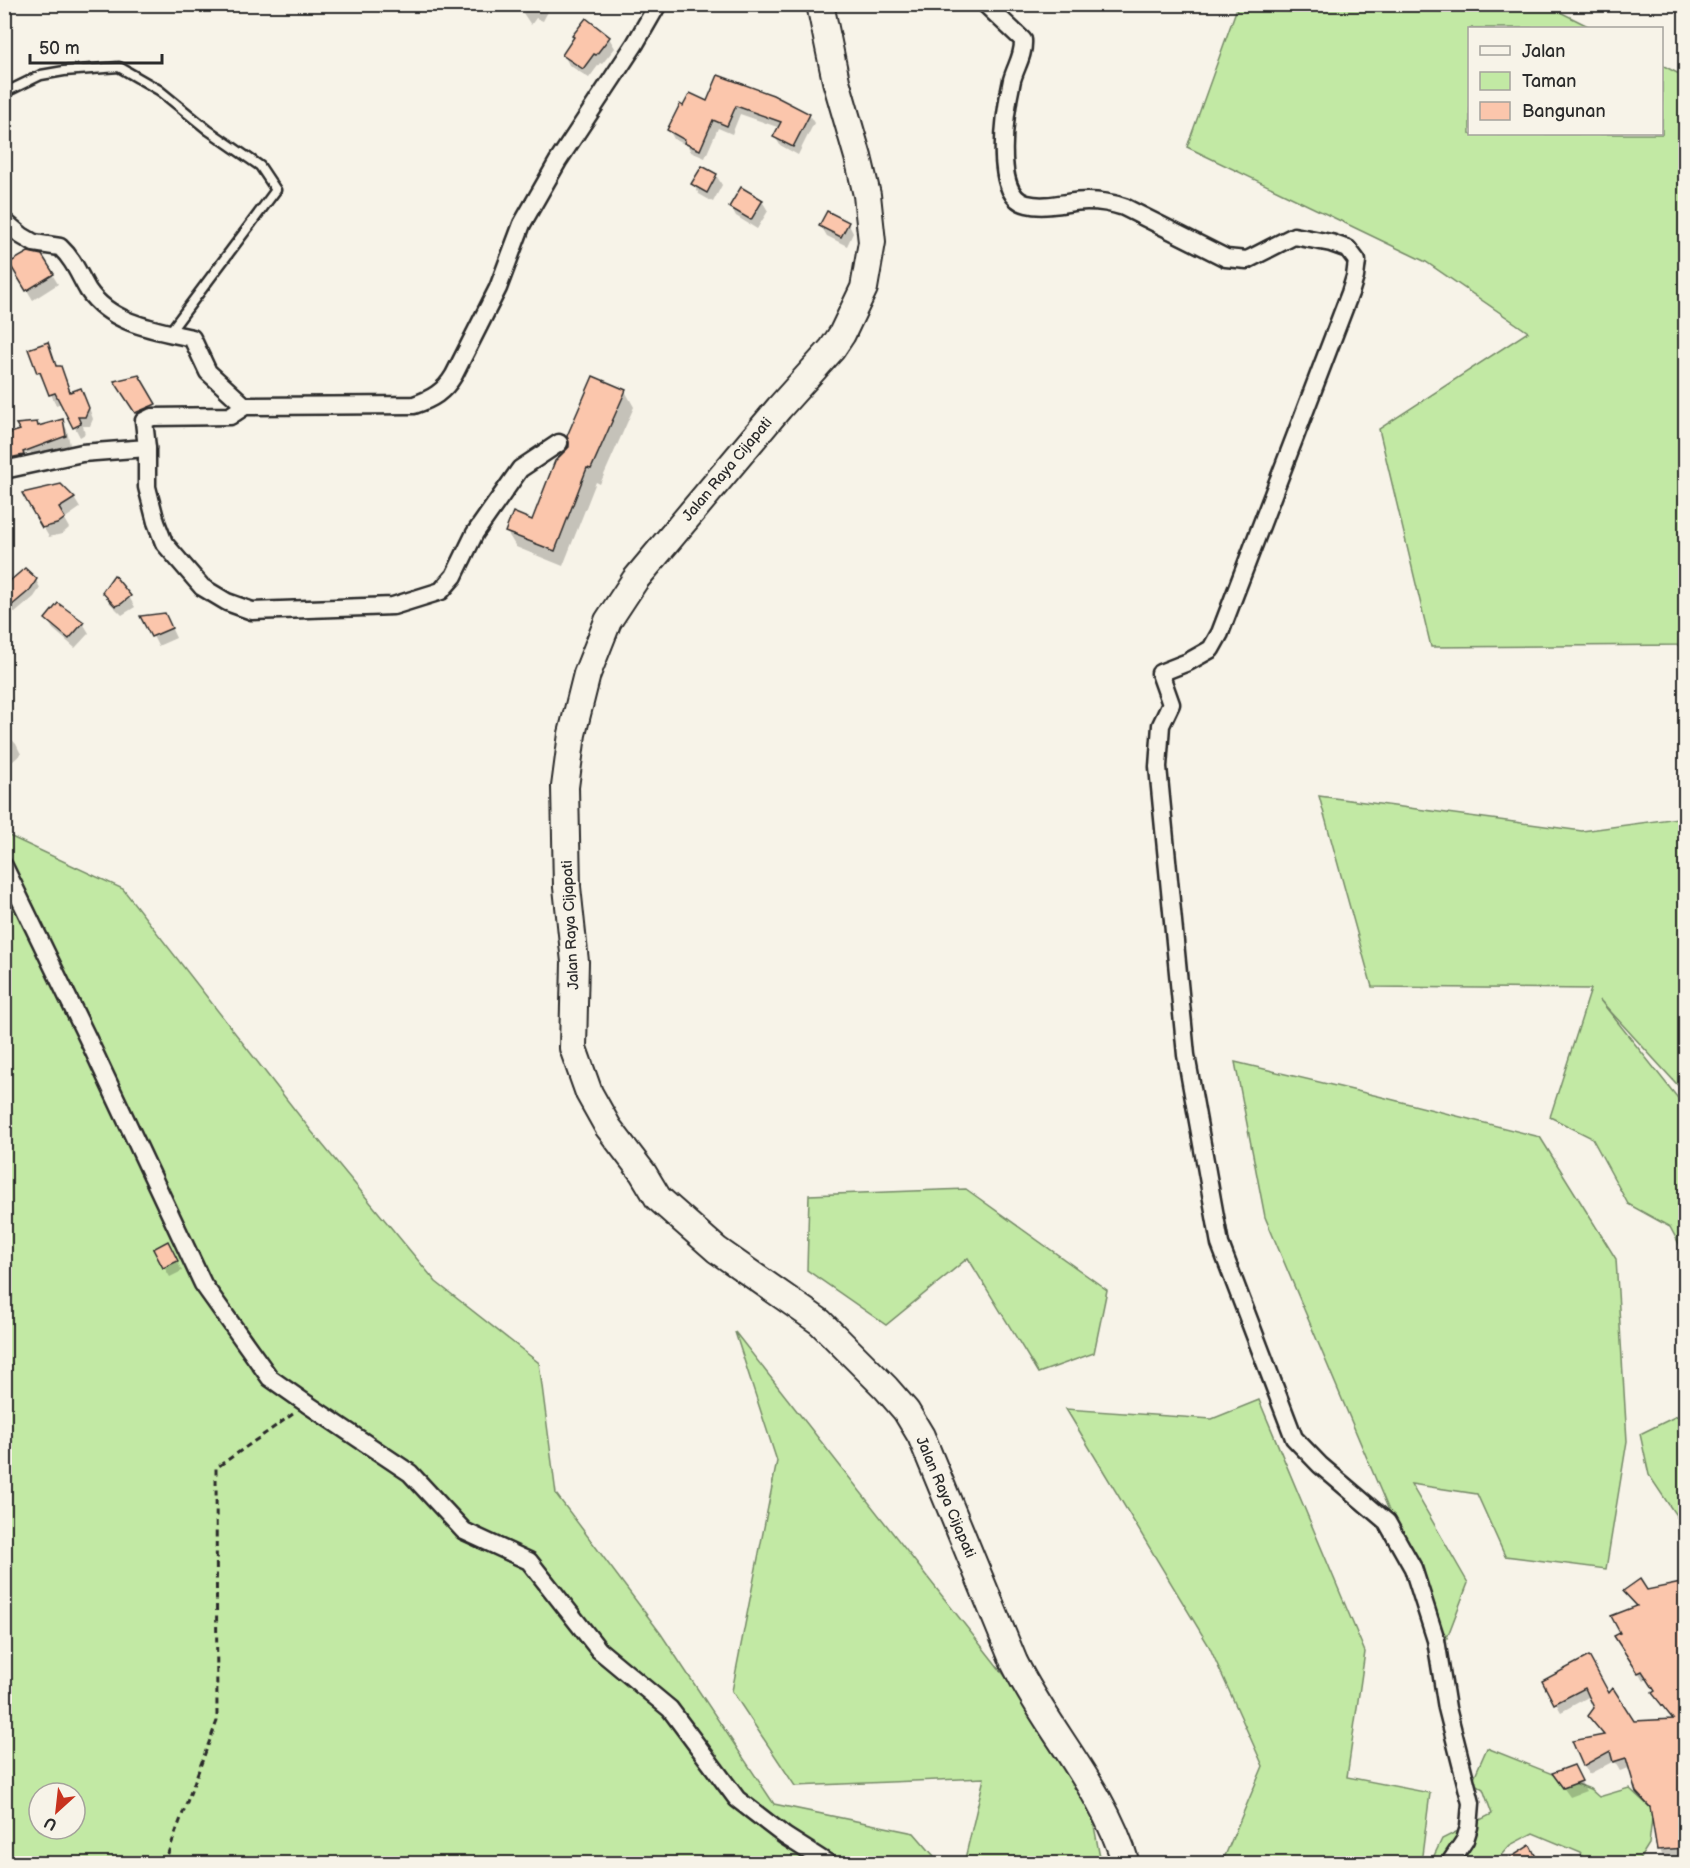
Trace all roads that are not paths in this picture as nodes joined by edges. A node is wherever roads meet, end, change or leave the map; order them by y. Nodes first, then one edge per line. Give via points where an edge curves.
1 (658, 4) edge
2 (820, 4) edge
3 (985, 4) edge
4 (4, 93) edge
5 (4, 221) edge
6 (169, 333) junction
7 (245, 406) junction
8 (559, 443) dead end
9 (147, 448) junction
10 (4, 470) edge
11 (4, 866) edge
12 (829, 1863) edge
13 (1126, 1863) edge
14 (1449, 1863) edge

1 - 7 street via 522,224 498,288 447,386 414,405
2 - 13 main road, Jalan Raya Cijapati via 867,195 872,242 864,288 832,349 635,580 608,621 586,674 565,787 567,887 575,962 573,1048 608,1127 658,1198 717,1250 820,1322 906,1411 921,1436 1014,1662 1097,1797
3 - 14 street via 1023,40 1024,50 1006,109 1004,149 1005,176 1012,194 1022,203 1116,204 1226,258 1247,260 1294,236 1348,249 1357,261 1350,292 1220,633 1211,649 1160,674 1171,704 1161,725 1158,766 1186,1055 1220,1244 1294,1438 1387,1522 1413,1568 1436,1640 1447,1708 1471,1803 1465,1840
4 - 6 lane via 41,75 119,68 159,90 260,166 276,190
5 - 6 street via 34,243 60,247 77,267 90,292 113,312 134,324
6 - 7 street via 192,338 208,372
7 - 9 street via 230,416 147,419
8 - 9 street via 520,469 441,591 393,606 252,611 202,587 164,543 147,487
9 - 10 street via 82,453
11 - 12 street via 203,1284 270,1378 410,1473 464,1531 529,1562 599,1650 670,1709 737,1799

